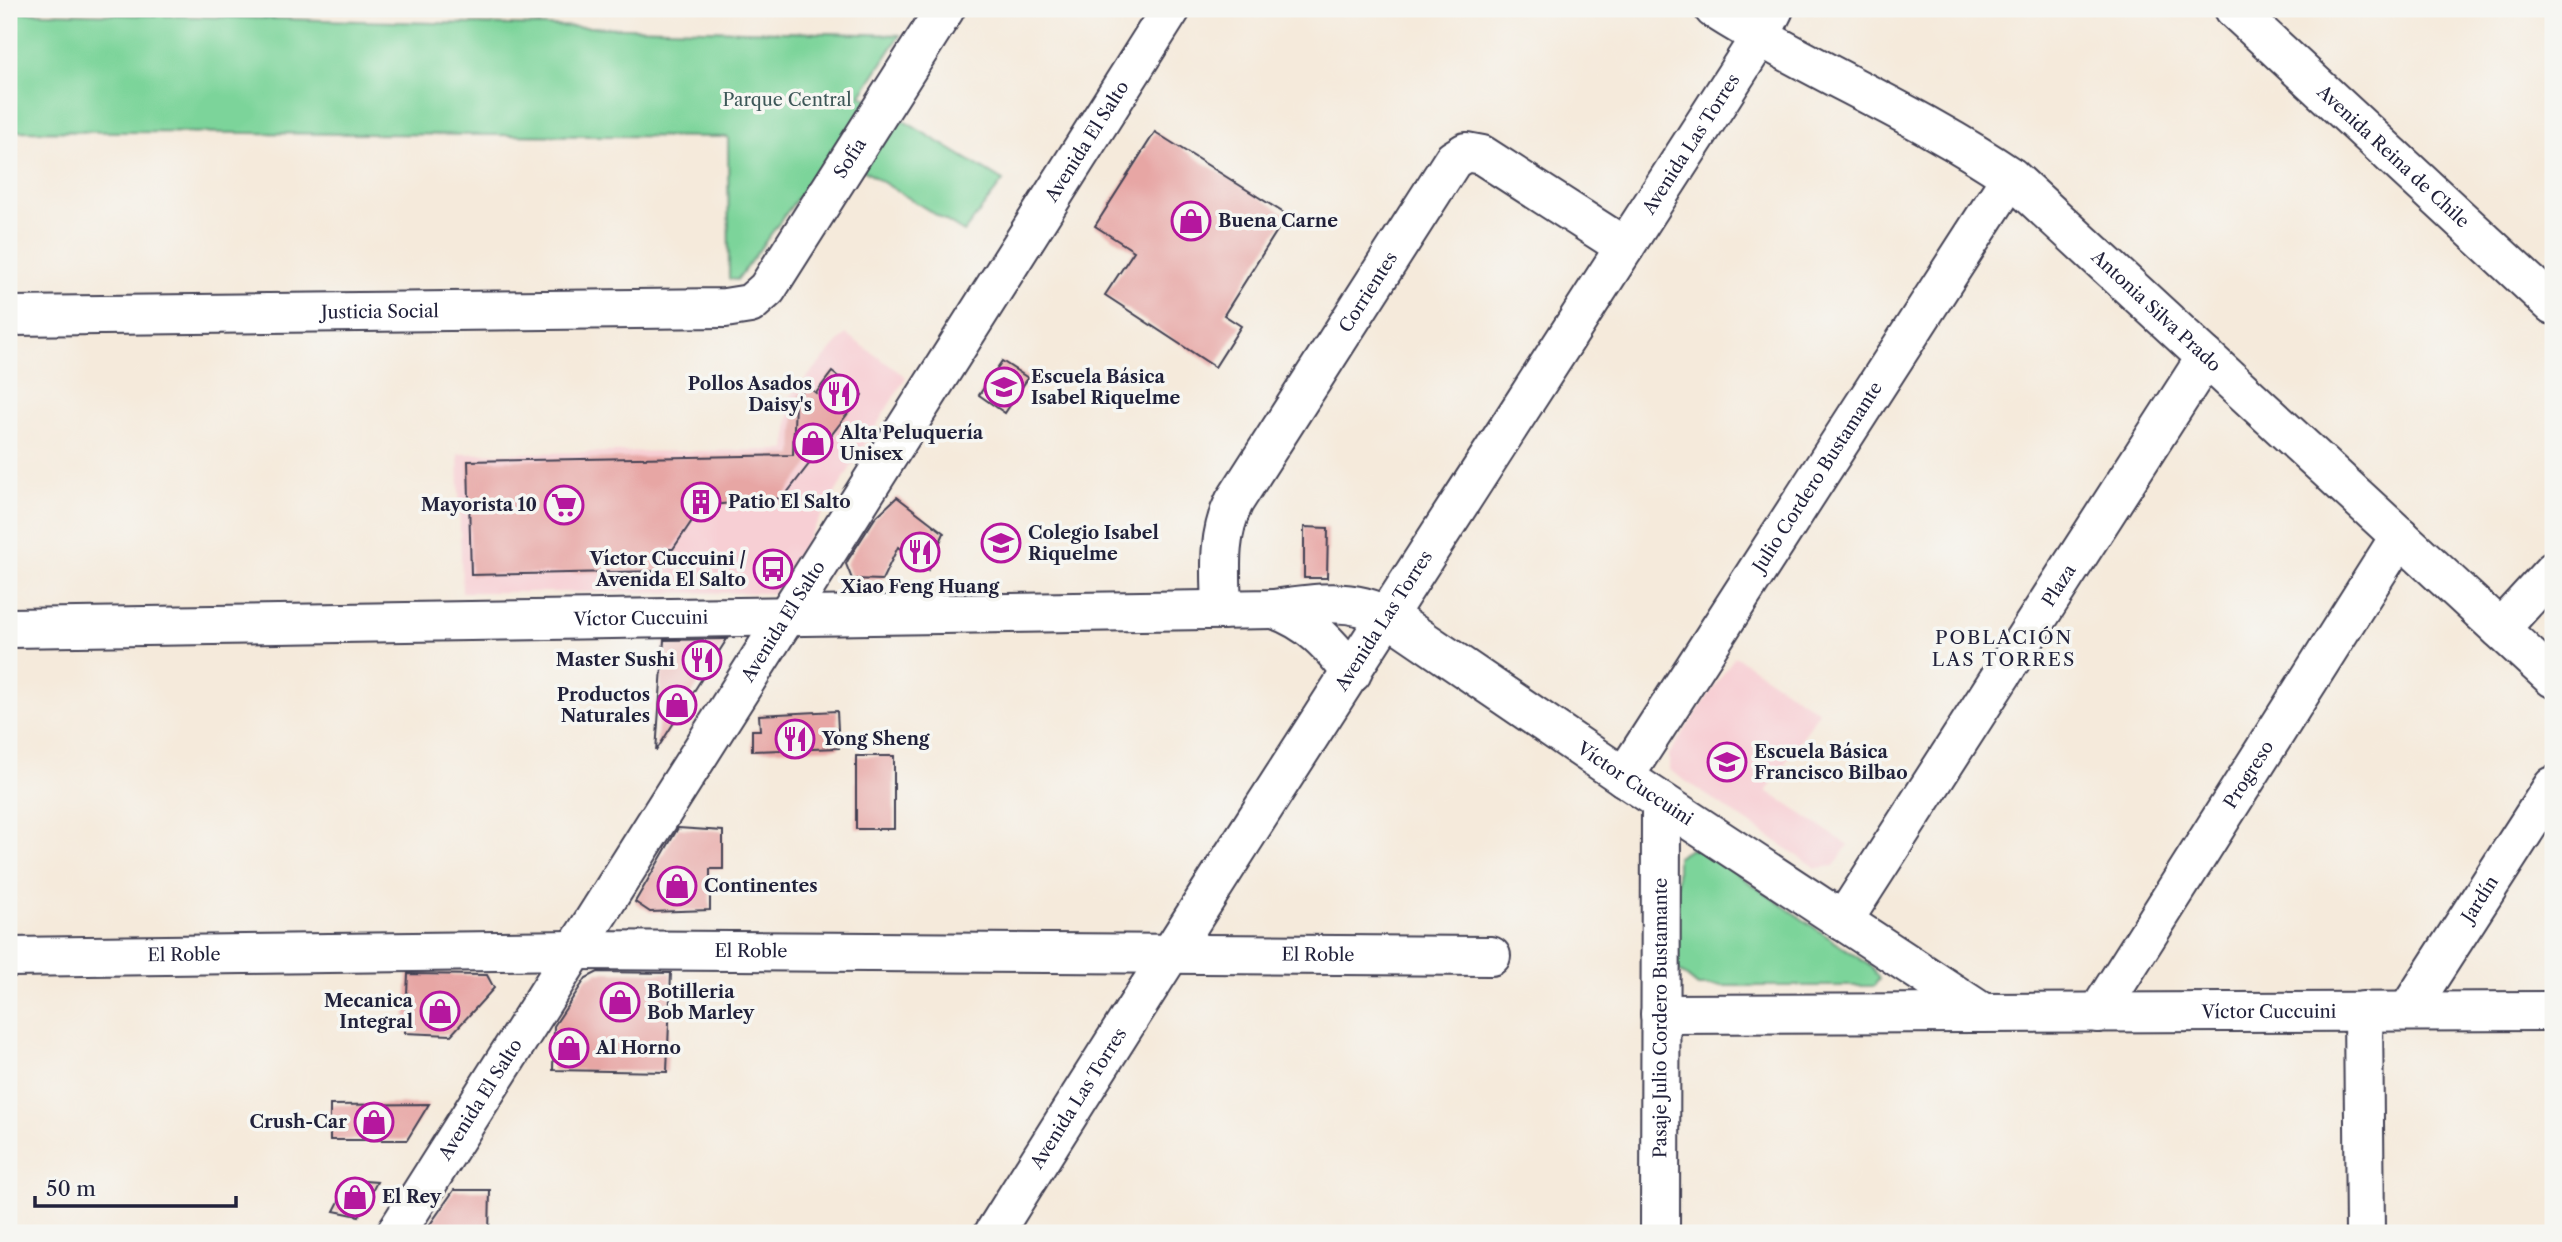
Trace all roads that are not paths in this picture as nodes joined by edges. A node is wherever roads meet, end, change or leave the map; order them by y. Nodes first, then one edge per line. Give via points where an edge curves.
1 (945, 9) edge
2 (1171, 9) edge
3 (1714, 9) edge
4 (2234, 9) edge
5 (1767, 23) edge
6 (2011, 177) junction
7 (1625, 247) junction
8 (750, 303) joint
9 (2553, 305) edge
10 (9, 316) edge
11 (2206, 357) junction
12 (2400, 536) junction
13 (2553, 571) edge
14 (1274, 609) junction
15 (1222, 610) junction
16 (1389, 617) junction
17 (783, 618) junction
18 (9, 628) edge
19 (2500, 629) junction
20 (1352, 673) junction
21 (2553, 678) edge
22 (1624, 777) junction
23 (2553, 786) edge
24 (1661, 802) junction
25 (1843, 921) junction
26 (574, 950) junction
27 (1168, 954) junction
28 (1492, 956) dead end
29 (9, 957) edge
30 (2408, 1011) junction
31 (2553, 1011) edge
32 (2363, 1012) junction
33 (1983, 1013) junction
34 (2098, 1013) junction
35 (1660, 1014) junction
36 (396, 1233) edge
37 (994, 1233) edge
38 (1660, 1233) edge
39 (2365, 1233) edge

1 - 8 street, Sofía via 767,289
2 - 17 street, Avenida El Salto
3 - 5 street, Antonia Silva Prado
4 - 9 street, Avenida Reina de Chile
5 - 6 street, Antonia Silva Prado
5 - 7 street, Avenida Las Torres
6 - 11 street, Antonia Silva Prado
6 - 22 street, Julio Cordero Bustamante
7 - 15 street, Corrientes via 1482,155 1466,152 1453,160 1234,502 1220,548
7 - 16 street, Avenida Las Torres
8 - 10 street, Justicia Social via 725,308
11 - 12 street, Antonia Silva Prado
11 - 25 street, Plaza
12 - 19 street, Antonia Silva Prado
12 - 34 street, Progreso
13 - 19 street
14 - 15 street, Víctor Cuccuini
14 - 16 street, Víctor Cuccuini via 1340,602 1366,606
14 - 20 street, Víctor Cuccuini via 1316,630
15 - 17 street, Víctor Cuccuini
16 - 20 street, Avenida Las Torres
16 - 22 street, Víctor Cuccuini
17 - 18 street, Víctor Cuccuini
17 - 26 street, Avenida El Salto
19 - 21 street, Antonia Silva Prado
20 - 27 street, Avenida Las Torres
22 - 24 street, Víctor Cuccuini
23 - 30 street, Jardín
24 - 25 street, Víctor Cuccuini
24 - 35 street, Pasaje Julio Cordero Bustamante
25 - 33 street, Víctor Cuccuini
26 - 27 street, El Roble
26 - 29 street, El Roble
26 - 36 street, Avenida El Salto
27 - 28 street, El Roble
27 - 37 street, Avenida Las Torres
30 - 31 street, Víctor Cuccuini
30 - 32 street, Víctor Cuccuini
32 - 34 street, Víctor Cuccuini
32 - 39 street
33 - 34 street, Víctor Cuccuini
33 - 35 street, Víctor Cuccuini
35 - 38 street, Pasaje Julio Cordero Bustamante

